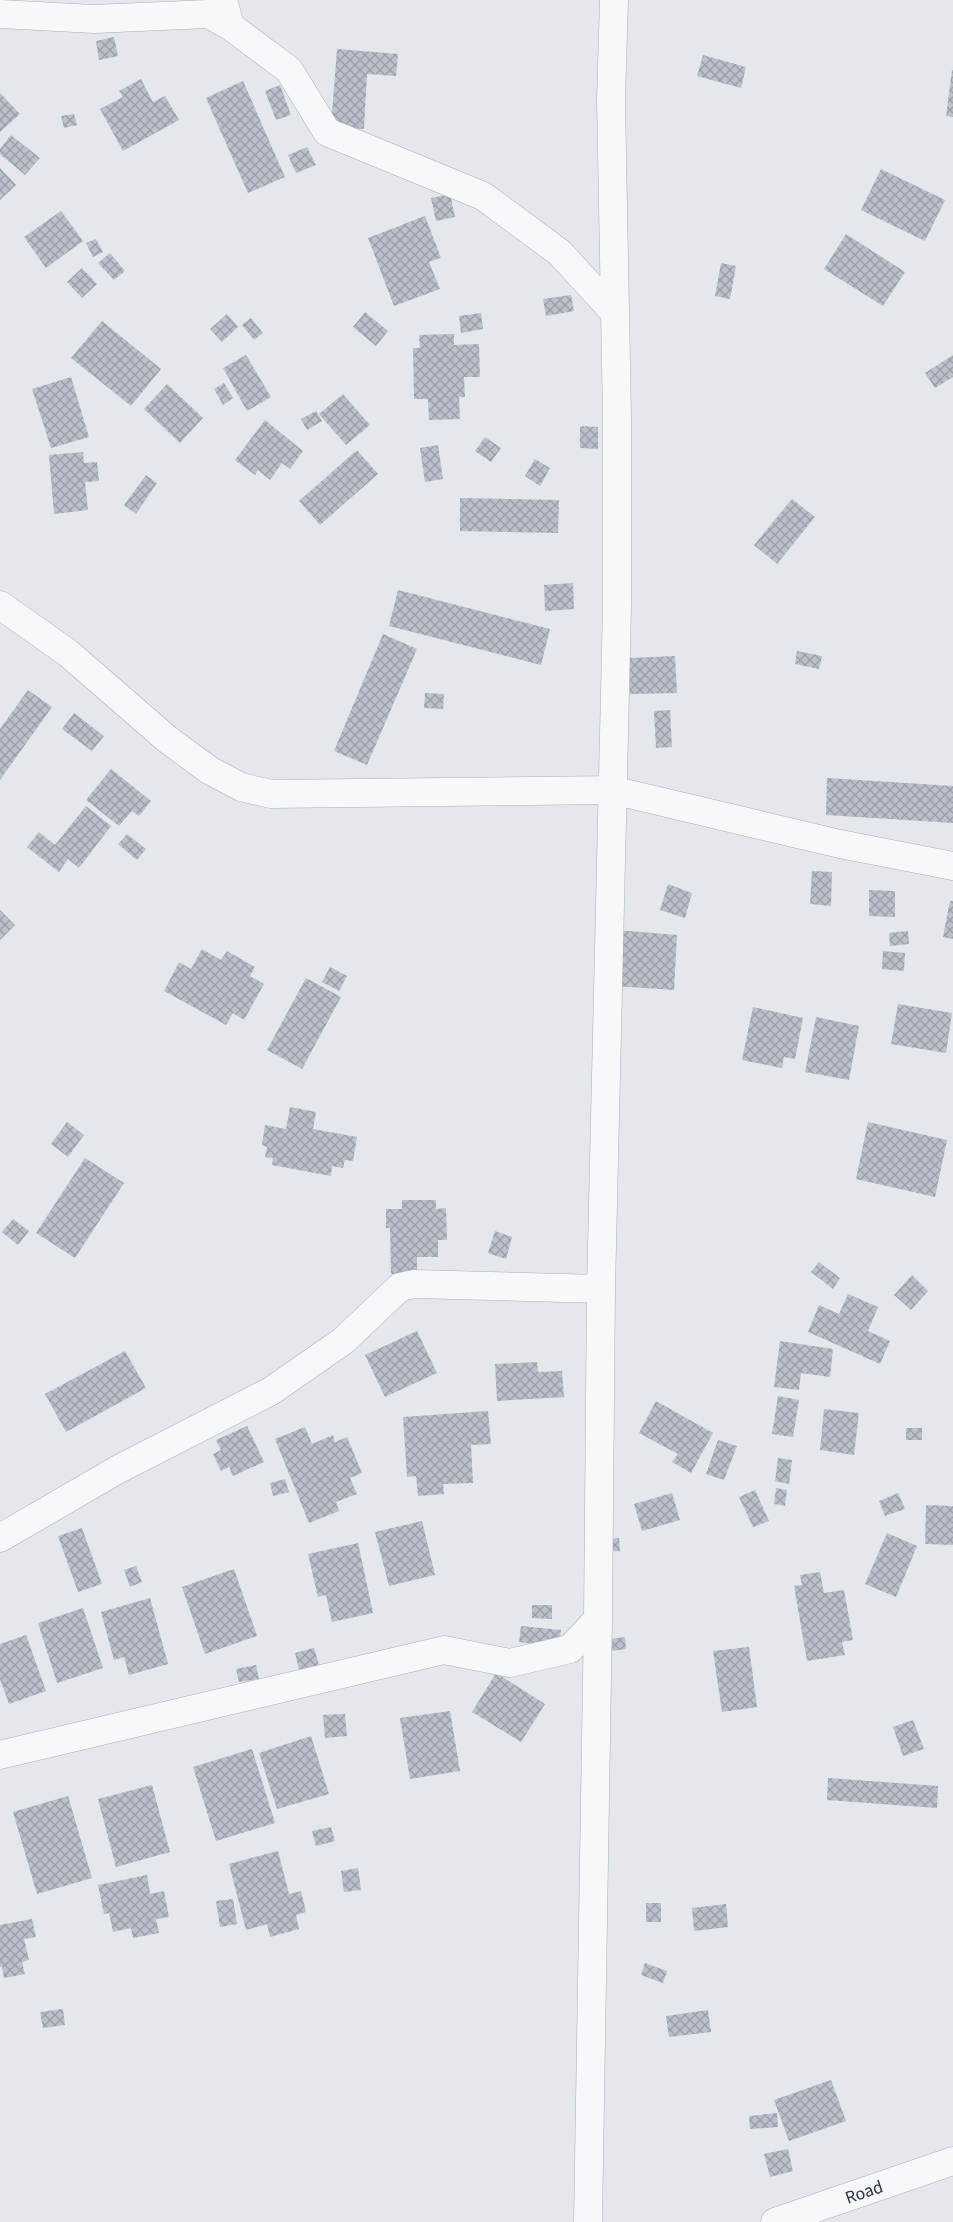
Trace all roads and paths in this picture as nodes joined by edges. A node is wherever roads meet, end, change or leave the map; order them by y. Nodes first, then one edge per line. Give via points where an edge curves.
1 (223, 0) edge
2 (614, 0) edge
3 (0, 14) edge
4 (230, 26) junction
5 (615, 313) junction
6 (0, 605) edge
7 (612, 790) junction
8 (953, 866) edge
9 (601, 1289) junction
10 (0, 1538) edge
11 (598, 1619) junction
12 (0, 1755) edge
13 (953, 2161) edge
14 (588, 2222) edge
15 (775, 2222) edge

1 - 4 street
2 - 5 street via 611,100
3 - 4 street via 94,19 208,14
4 - 5 street via 289,70 327,132 484,196 560,253
5 - 7 street via 617,606
6 - 7 street via 68,653 167,739 208,770 241,787 271,794
7 - 8 street via 840,844
7 - 9 street
9 - 10 street via 414,1284 400,1287 343,1341 271,1391 117,1470
9 - 11 street
11 - 12 street via 570,1650 510,1663 444,1650
11 - 14 street
13 - 15 street, Road

